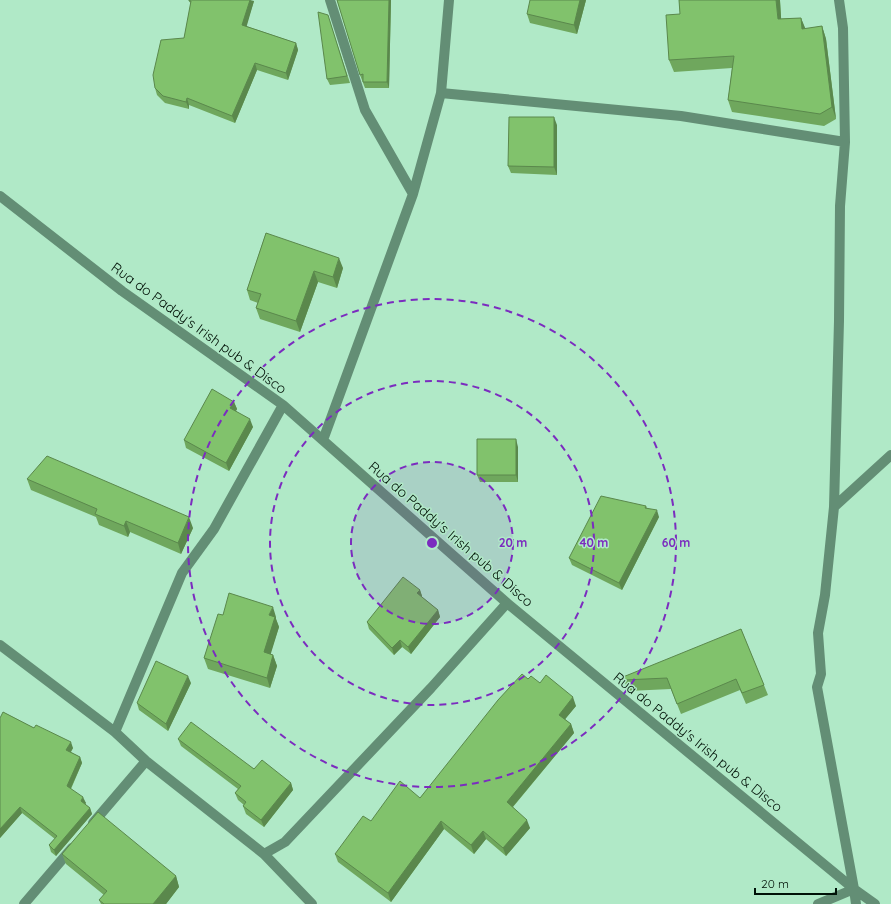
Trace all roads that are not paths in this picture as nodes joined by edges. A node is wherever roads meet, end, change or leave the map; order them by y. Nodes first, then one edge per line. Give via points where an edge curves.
1 (330, 0) edge
2 (449, 0) edge
3 (839, 0) edge
4 (441, 93) junction
5 (845, 142) junction
6 (413, 194) junction
7 (0, 196) edge
8 (283, 405) junction
9 (324, 440) junction
10 (891, 455) edge
11 (834, 507) junction
12 (507, 603) junction
13 (0, 645) edge
14 (115, 732) junction
15 (146, 761) junction
16 (264, 854) junction
17 (854, 889) junction
18 (24, 904) edge
19 (312, 904) edge
20 (818, 904) edge
21 (856, 904) edge
22 (875, 904) edge

1 - 6 street via 365,110
2 - 4 street
3 - 5 street via 843,28
4 - 5 street via 681,116
4 - 6 street
5 - 11 street via 840,206
6 - 9 street
7 - 8 street, Rua do Paddy's Irish pub & Disco via 122,291
8 - 9 street, Rua do Paddy's Irish pub & Disco
8 - 14 street via 214,529 182,573
9 - 12 street, Rua do Paddy's Irish pub & Disco
10 - 11 street
11 - 17 street via 825,594 818,633 821,674 817,687
12 - 16 street via 431,688 285,842
12 - 17 street, Rua do Paddy's Irish pub & Disco
13 - 14 street
14 - 15 street
15 - 16 street
15 - 18 street
16 - 19 street
17 - 20 street
17 - 21 street
17 - 22 street, Rua do Paddy's Irish pub & Disco

